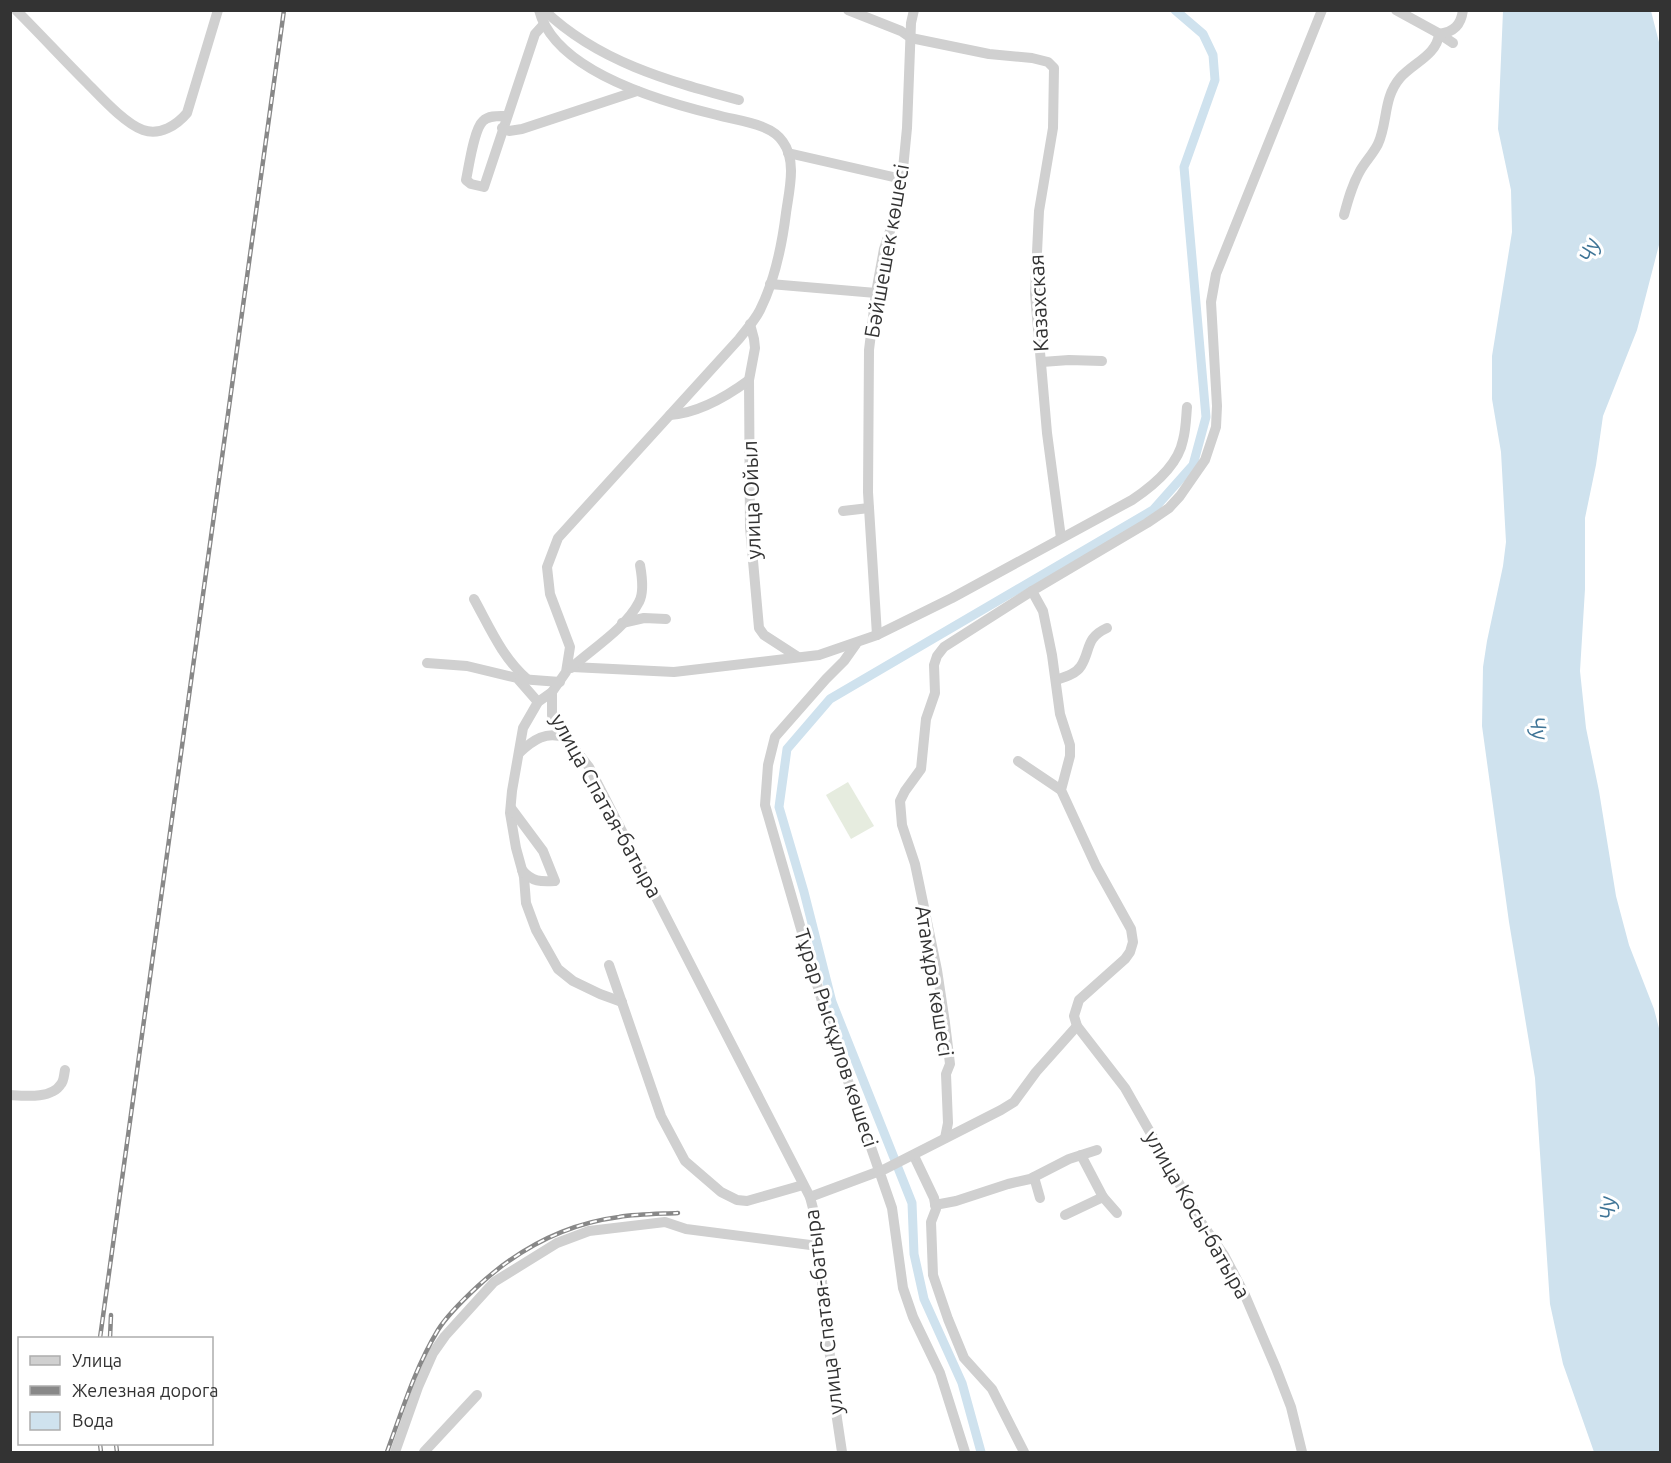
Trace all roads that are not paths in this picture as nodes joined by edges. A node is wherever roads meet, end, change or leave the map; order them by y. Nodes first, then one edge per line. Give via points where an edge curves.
1 (16, 10) edge
2 (218, 10) edge
3 (541, 10) edge
4 (848, 10) edge
5 (914, 10) edge
6 (1322, 10) edge
7 (1396, 10) edge
8 (1463, 10) edge
9 (544, 24) junction
10 (1439, 34) junction
11 (576, 36) junction
12 (911, 38) junction
13 (560, 44) junction
14 (1453, 44) dead end
15 (637, 91) junction
16 (739, 100) dead end
17 (506, 116) junction
18 (502, 128) junction
19 (789, 153) junction
20 (902, 179) junction
21 (1344, 215) dead end
22 (770, 284) junction
23 (876, 293) junction
24 (750, 324) junction
25 (1102, 361) dead end
26 (1042, 362) junction
27 (749, 380) junction
28 (1187, 407) dead end
29 (670, 415) junction
30 (869, 508) junction
31 (843, 511) dead end
32 (1061, 538) junction
33 (640, 565) dead end
34 (1032, 591) junction
35 (474, 599) dead end
36 (666, 619) dead end
37 (622, 624) junction
38 (1107, 628) dead end
39 (877, 635) junction
40 (856, 644) junction
41 (798, 657) junction
42 (427, 663) dead end
43 (566, 674) junction
44 (522, 679) junction
45 (1056, 680) junction
46 (552, 692) junction
47 (538, 702) junction
48 (567, 739) junction
49 (519, 754) junction
50 (1018, 761) dead end
51 (1061, 790) junction
52 (511, 808) junction
53 (522, 870) junction
54 (609, 965) dead end
55 (622, 1002) junction
56 (1077, 1026) junction
57 (65, 1070) dead end
58 (10, 1095) edge
59 (945, 1138) junction
60 (1097, 1150) dead end
61 (1081, 1155) junction
62 (911, 1157) junction
63 (882, 1170) junction
64 (1034, 1177) junction
65 (803, 1185) junction
66 (810, 1197) junction
67 (1103, 1197) junction
68 (1040, 1198) dead end
69 (935, 1204) junction
70 (1117, 1213) dead end
71 (1065, 1215) dead end
72 (818, 1246) junction
73 (477, 1395) dead end
74 (395, 1452) edge
75 (424, 1452) edge
76 (842, 1452) edge
77 (965, 1452) edge
78 (1024, 1452) edge
79 (1302, 1452) edge

1 - 2 street via 107,103 144,131 163,131 178,124 188,113
3 - 9 street
3 - 11 street
4 - 12 street
5 - 12 street, Бәйшешек көшесі
6 - 34 street, Атамұра көшесі via 1216,274 1211,302 1218,406 1205,460 1169,508
7 - 10 street
8 - 10 street via 1456,27
9 - 13 street
9 - 17 street via 535,33
10 - 14 street
10 - 21 street via 1434,49 1400,78 1388,96 1379,141 1350,191
11 - 13 street
11 - 16 street via 604,54 665,79
12 - 20 street, Бәйшешек көшесі
12 - 26 street, Казахская via 989,54 1032,58 1054,68 1053,128 1036,251 1035,294
13 - 15 street via 598,73
15 - 18 street via 522,129
15 - 19 street via 774,132
17 - 18 street
17 - 18 street via 493,116 483,121 478,130 466,180 471,184 484,187
19 - 20 street
19 - 22 street via 783,235
20 - 23 street, Бәйшешек көшесі
22 - 23 street
22 - 24 street via 760,311
23 - 30 street, Бәйшешек көшесі via 869,350
24 - 27 street, улица Ойыл via 754,348
24 - 29 street
25 - 26 street
26 - 32 street, Казахская
27 - 29 street via 687,414
27 - 41 street, улица Ойыл via 750,527 759,628
28 - 32 street via 1180,449 1152,487
29 - 43 street via 558,538 547,567 550,594 570,647
30 - 31 street
30 - 39 street, Бәйшешек көшесі
32 - 39 street
33 - 37 street, улица Спатая-батыра via 640,601
34 - 45 street via 1043,611
34 - 59 street, Атамұра көшесі via 952,641 937,656 935,693 926,719 921,769 900,801 945,1023 950,1064 946,1074
35 - 44 street via 490,633
36 - 37 street via 644,618
37 - 43 street, улица Спатая-батыра
38 - 45 street via 1088,644 1081,666
39 - 40 street
40 - 41 street
40 - 63 street, Тұрар Рысқұлов көшесі via 775,737 765,805 830,1029
41 - 43 street via 674,672
42 - 44 street via 467,666
43 - 44 street
43 - 46 street, улица Спатая-батыра
44 - 47 street
45 - 51 street via 1060,714 1070,745
46 - 47 street
46 - 48 street, улица Спатая-батыра via 552,715
47 - 49 street via 523,728
48 - 49 street via 556,734 544,735
48 - 65 street, улица Спатая-батыра via 589,766
49 - 52 street
50 - 51 street
51 - 56 street via 1131,929 1133,942 1125,959 1079,1000 1074,1016
52 - 53 street
52 - 53 street via 543,851 555,881 540,882
53 - 55 street via 526,903 558,969 582,985
54 - 55 street
55 - 65 street via 661,1116 685,1161 721,1192 737,1200 747,1201
56 - 59 street via 1014,1102
56 - 79 street, улица Косы-батыра via 1125,1088 1224,1255 1276,1368
57 - 58 street via 62,1084 53,1092
59 - 62 street
60 - 61 street
61 - 64 street
61 - 67 street
62 - 63 street
62 - 69 street
63 - 66 street
63 - 77 street, Тұрар Рысқұлов көшесі via 892,1208 903,1288 940,1373
64 - 68 street
64 - 69 street
65 - 66 street, улица Спатая-батыра
66 - 72 street, улица Спатая-батыра
67 - 70 street
67 - 71 street
69 - 78 street via 931,1222 933,1275 948,1319 964,1358 992,1389
72 - 74 street via 686,1229 664,1222 589,1232 557,1243 494,1282 445,1336 418,1387
72 - 76 street, улица Спатая-батыра
73 - 75 street

